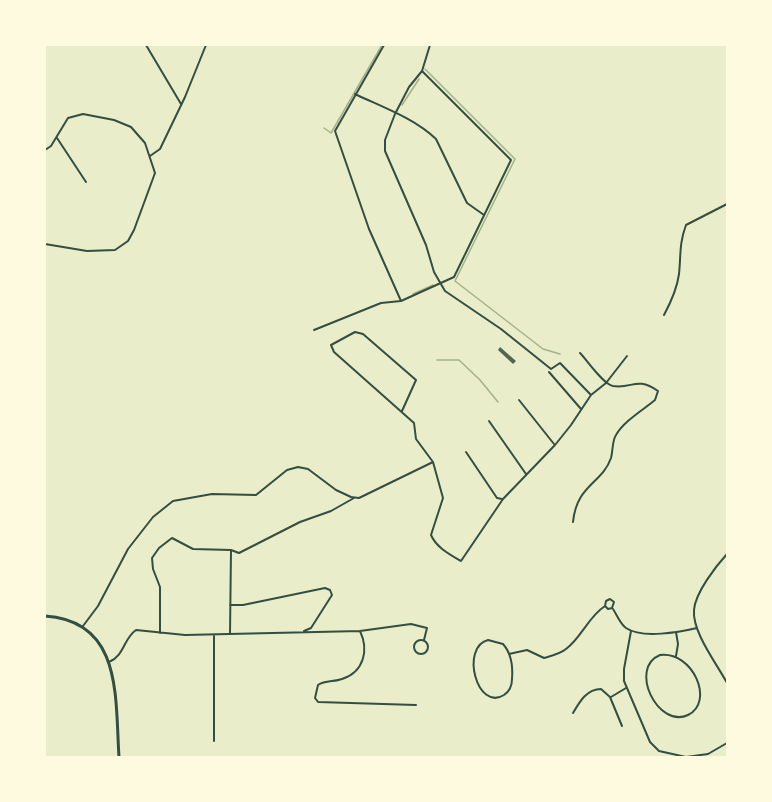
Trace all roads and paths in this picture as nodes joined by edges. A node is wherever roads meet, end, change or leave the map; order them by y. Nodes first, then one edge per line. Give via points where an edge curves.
1 (146, 45) edge
2 (206, 45) edge
3 (384, 45) edge
4 (430, 45) edge
5 (422, 71) junction
6 (355, 94) junction
7 (182, 105) junction
8 (395, 114) junction
9 (57, 138) junction
10 (45, 150) edge
11 (150, 157) junction
12 (86, 182) dead end
13 (727, 204) edge
14 (484, 215) junction
15 (45, 244) edge
16 (440, 283) junction
17 (401, 301) junction
18 (664, 315) dead end
19 (314, 330) dead end
20 (580, 352) dead end
21 (627, 356) dead end
22 (549, 372) dead end
23 (606, 383) junction
24 (591, 395) junction
25 (519, 400) dead end
26 (581, 409) junction
27 (402, 411) junction
28 (489, 421) dead end
29 (555, 445) junction
30 (466, 452) dead end
31 (433, 462) junction
32 (526, 474) junction
33 (354, 498) junction
34 (503, 499) junction
35 (573, 522) dead end
36 (231, 550) junction
37 (727, 554) edge
38 (230, 605) junction
39 (605, 606) junction
40 (612, 608) junction
41 (45, 616) edge
42 (83, 626) junction
43 (697, 628) junction
44 (304, 631) junction
45 (360, 631) junction
46 (631, 631) junction
47 (676, 632) junction
48 (160, 633) junction
49 (230, 634) junction
50 (214, 635) junction
51 (424, 640) junction
52 (509, 654) junction
53 (676, 656) junction
54 (109, 662) junction
55 (727, 683) edge
56 (626, 688) junction
57 (610, 697) junction
58 (416, 705) dead end
59 (573, 712) dead end
60 (622, 726) dead end
61 (214, 741) dead end
62 (727, 744) edge
63 (119, 757) edge

1 - 7 street
2 - 7 street
3 - 6 street
4 - 5 street
5 - 8 street
5 - 14 street via 511,160
6 - 8 street
6 - 17 street via 335,131 369,229
7 - 11 street via 160,149
8 - 14 street via 436,139 467,204
8 - 16 street via 385,140 386,152
9 - 10 street
9 - 11 street via 68,118 83,114 114,120 131,127 146,143
9 - 12 street
11 - 15 street via 155,173 128,240 115,250 87,251
13 - 18 street via 686,225 679,247 676,288
14 - 16 street via 454,277
16 - 17 street
16 - 24 street via 445,291 551,369 560,363
17 - 19 street via 381,303
20 - 23 street
21 - 23 street
22 - 26 street
23 - 24 street
23 - 35 street via 642,383 658,391 655,400 615,435 611,457 578,500
24 - 26 street
25 - 29 street
26 - 29 street
27 - 27 street via 416,380 363,334 355,332 331,345 334,352
27 - 31 street via 414,423 416,439
28 - 32 street
29 - 32 street
30 - 34 street via 496,498
31 - 33 street
31 - 34 street via 443,498 432,538 461,561
32 - 34 street
33 - 36 street via 239,553
33 - 42 street via 298,467 287,470 256,495 212,494 173,501 153,517 128,549
36 - 38 street
36 - 48 street via 193,549 172,538 159,548 152,558 160,587
37 - 43 street via 695,604
38 - 44 street via 330,590 332,595
38 - 49 street
39 - 40 street
39 - 40 street via 610,599 614,603
39 - 52 street via 563,651 544,658 527,650
40 - 46 street
41 - 42 street
42 - 54 street via 99,640
43 - 47 street
43 - 55 street
44 - 45 street
44 - 49 street
45 - 51 street via 411,624 427,628
45 - 58 street via 365,641 361,664 341,680 318,685 318,702
46 - 47 street
46 - 56 street via 624,669
47 - 53 street
48 - 50 street
48 - 54 street via 136,630 129,635 122,653
49 - 50 street
50 - 61 street
51 - 51 street via 414,645 419,654 428,648
52 - 52 street via 499,642 488,640 478,645 475,674 486,695 499,697 509,690 513,678
53 - 53 street via 655,657 647,670 647,682 661,709 683,716 697,706 700,688 688,666
54 - 63 street
56 - 57 street
56 - 62 street via 647,737 659,751 700,756
57 - 59 street via 601,689 594,689
57 - 60 street

